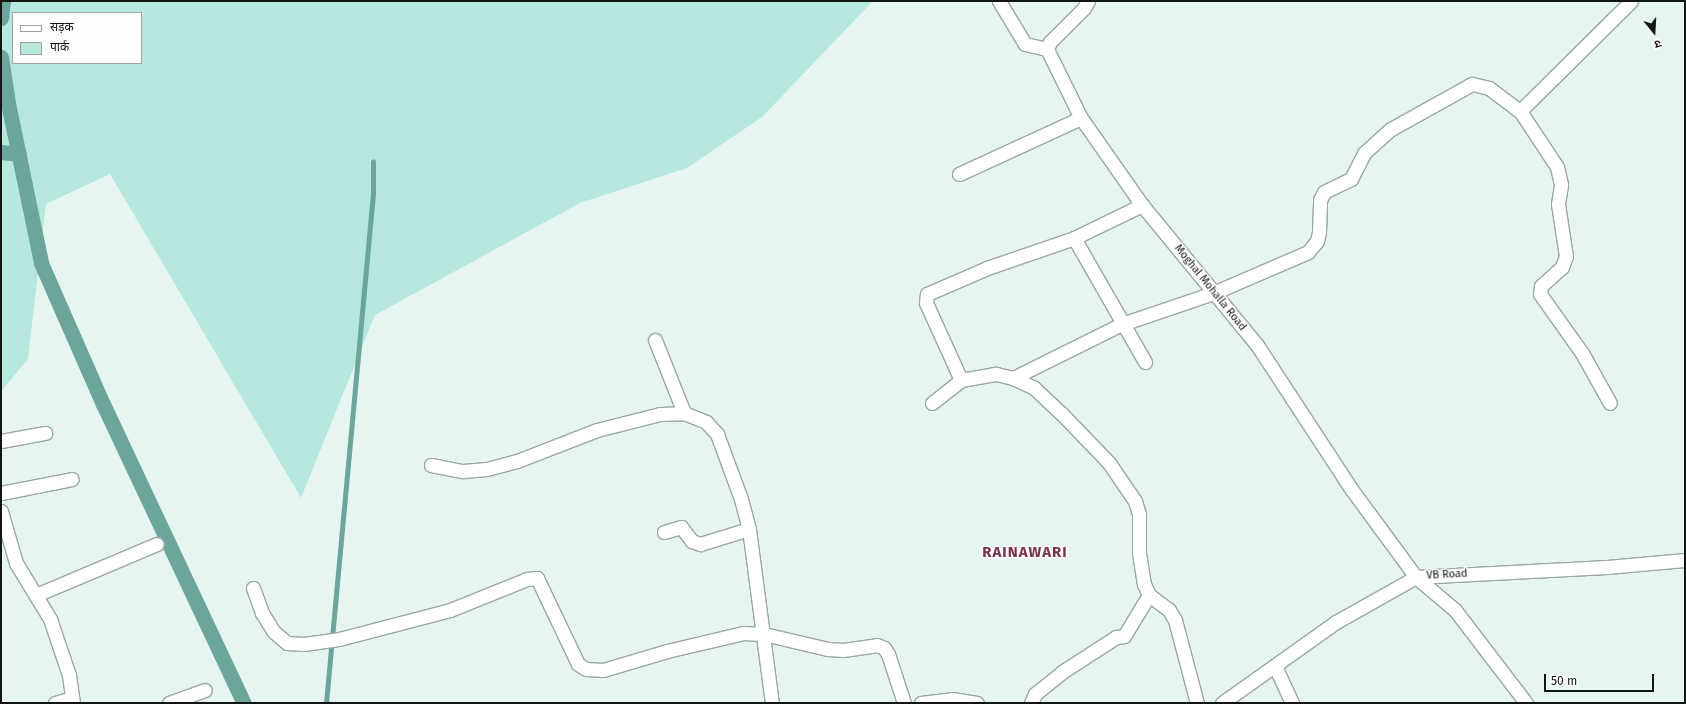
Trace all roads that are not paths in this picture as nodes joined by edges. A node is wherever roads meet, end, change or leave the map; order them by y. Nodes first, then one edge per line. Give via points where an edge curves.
1 (999, 1) edge
2 (1088, 1) edge
3 (1631, 1) edge
4 (1047, 49) junction
5 (1520, 111) junction
6 (1081, 118) junction
7 (959, 174) dead end
8 (1142, 205) junction
9 (1074, 238) junction
10 (1213, 293) junction
11 (1122, 324) junction
12 (654, 340) dead end
13 (1144, 362) dead end
14 (1013, 378) junction
15 (961, 380) junction
16 (932, 403) dead end
17 (1610, 403) dead end
18 (684, 413) junction
19 (45, 433) dead end
20 (1, 440) edge
21 (431, 465) dead end
22 (72, 479) dead end
23 (1, 492) edge
24 (1, 512) edge
25 (749, 529) junction
26 (664, 532) dead end
27 (157, 544) dead end
28 (1685, 560) edge
29 (1416, 576) junction
30 (253, 588) dead end
31 (36, 595) junction
32 (1149, 595) junction
33 (764, 634) junction
34 (1275, 666) junction
35 (205, 690) dead end
36 (73, 701) edge
37 (55, 703) edge
38 (169, 703) edge
39 (772, 703) edge
40 (904, 703) edge
41 (921, 703) edge
42 (977, 703) edge
43 (1031, 703) edge
44 (1197, 703) edge
45 (1222, 703) edge
46 (1292, 703) edge
47 (1526, 703) edge

1 - 4 street via 1026,44
2 - 4 street via 1050,42
3 - 5 street
4 - 6 street, Moghal Mohalla Road
5 - 10 street via 1482,85 1472,84 1391,129 1364,153 1351,179 1321,196 1319,232 1308,252
5 - 17 street via 1557,167 1561,185 1558,204 1566,256 1562,267 1541,286 1540,294 1578,347
6 - 7 street
6 - 8 street, Moghal Mohalla Road
8 - 9 street
8 - 10 street, Moghal Mohalla Road
9 - 11 street
9 - 15 street via 987,268 927,294 926,303
10 - 11 street
10 - 29 street, Moghal Mohalla Road via 1257,345 1352,490
11 - 13 street
11 - 14 street
12 - 18 street
14 - 15 street via 996,374
14 - 32 street via 1034,388 1062,414 1109,463 1129,491 1139,514 1139,553 1144,584
15 - 16 street
18 - 21 street via 632,419 488,469 463,471
18 - 25 street via 706,422 717,434
19 - 20 street
22 - 23 street
24 - 31 street via 16,563
25 - 26 street via 700,544 692,542 681,527
25 - 33 street
27 - 31 street
28 - 29 street, VB Road via 1607,567
29 - 34 street, VB Road via 1336,622
29 - 47 street, Moghal Mohalla Road via 1455,610
30 - 33 street via 262,613 274,632 287,643 304,644 339,639 450,610 534,578 541,581 578,664 586,669 602,670 743,633
31 - 36 street via 50,620 69,675
32 - 43 street via 1124,636 1116,637 1062,672 1035,694
32 - 44 street via 1169,610 1175,620 1184,645
33 - 39 street
33 - 40 street via 828,649 843,650 877,645 884,648
34 - 45 street, VB Road
34 - 46 street
35 - 38 street
36 - 37 street
41 - 42 street via 952,699

